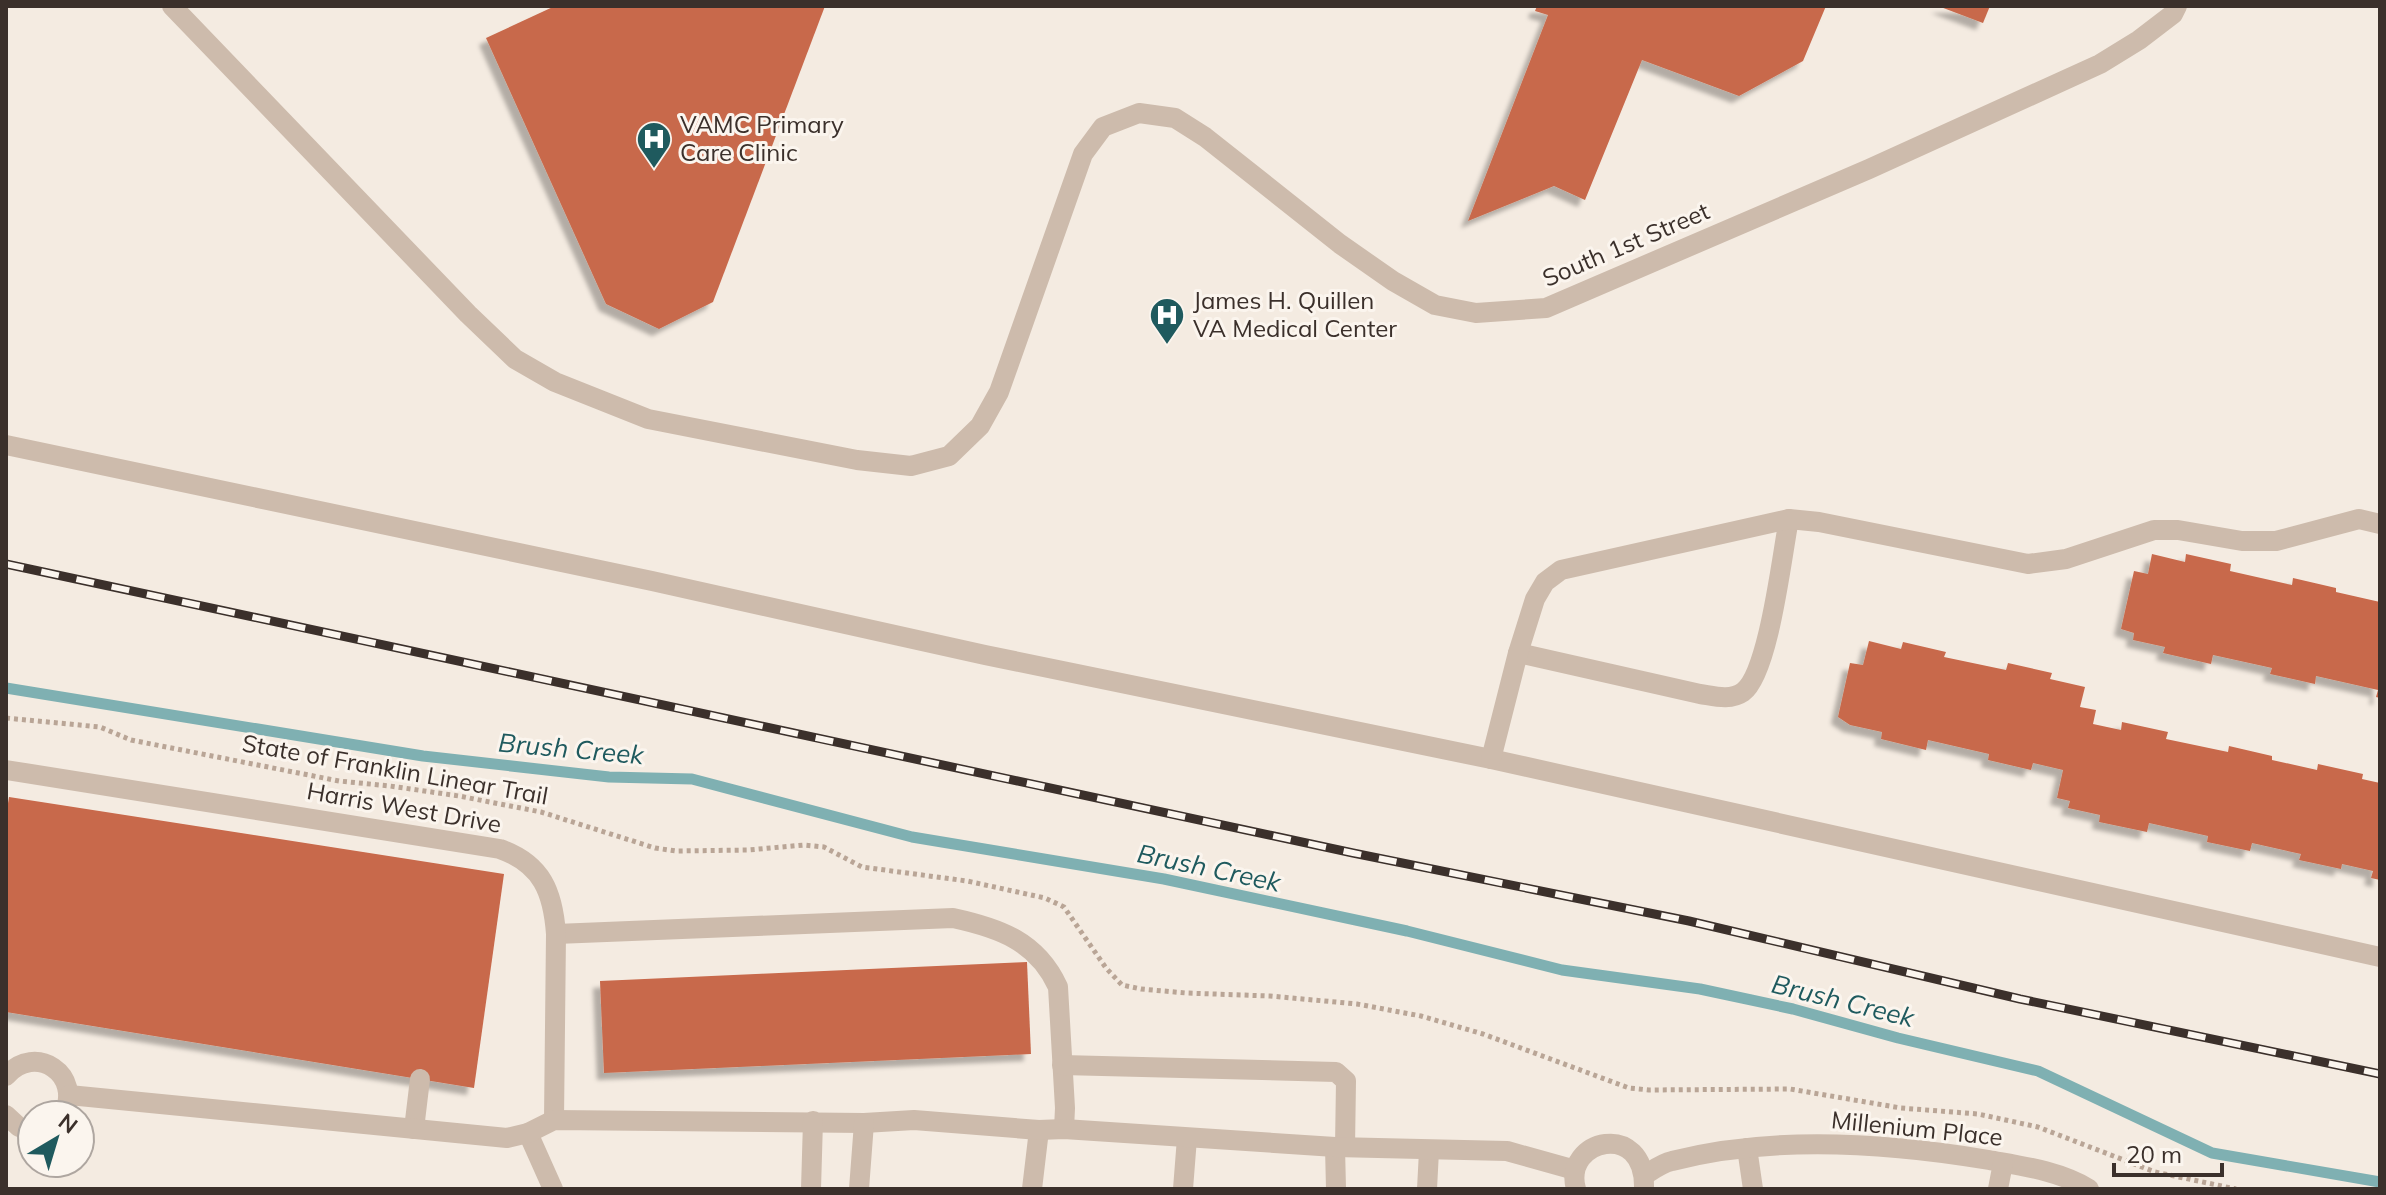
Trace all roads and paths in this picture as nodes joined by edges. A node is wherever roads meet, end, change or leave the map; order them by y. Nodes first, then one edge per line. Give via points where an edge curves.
1 (172, 6) edge
2 (2177, 6) edge
3 (6, 445) edge
4 (1789, 519) junction
5 (2380, 524) edge
6 (1518, 653) junction
7 (6, 718) edge
8 (1491, 759) junction
9 (6, 770) edge
10 (556, 934) junction
11 (2380, 957) edge
12 (1062, 1065) junction
13 (6, 1076) edge
14 (420, 1079) dead end
15 (66, 1099) edge
16 (96, 1107) edge
17 (554, 1120) junction
18 (813, 1121) junction
19 (864, 1123) junction
20 (414, 1129) junction
21 (1064, 1129) junction
22 (1039, 1130) junction
23 (528, 1133) junction
24 (1187, 1138) junction
25 (1340, 1147) junction
26 (1747, 1148) junction
27 (1429, 1151) junction
28 (2003, 1163) junction
29 (1575, 1180) edge
30 (1644, 1185) edge
31 (553, 1189) edge
32 (811, 1189) edge
33 (859, 1189) edge
34 (1032, 1189) edge
35 (1183, 1189) edge
36 (1336, 1189) edge
37 (1427, 1189) edge
38 (1753, 1189) edge
39 (1998, 1189) edge
40 (2089, 1189) edge
41 (2236, 1189) edge

1 - 2 street, South 1st Street via 515,359 555,382 648,419 911,466 949,456 980,426 999,392 1083,154 1103,127 1139,113 1175,118 1205,137 1340,244 1435,305 1476,313 1546,308 2100,64 2139,40
3 - 8 street
4 - 5 street via 2028,564 2066,559 2154,530 2276,541 2359,519
4 - 6 street via 1561,570 1535,599
4 - 6 street via 1764,655 1742,692 1727,698 1700,694
6 - 8 street
7 - 41 path, State of Franklin Linear Trail via 100,727 131,740 324,779 541,812 655,848 824,847 862,867 1045,898 1064,907 1122,985 1357,1004 1421,1016 1629,1088 1790,1089 1901,1108 1978,1114 2038,1127 2155,1172
8 - 11 street
9 - 10 street, Harris West Drive via 500,849 533,867 554,906
10 - 12 street via 953,918 981,924 1007,933 1031,950 1052,975 1058,987
10 - 17 street, Harris West Drive
12 - 21 street
12 - 25 street via 1336,1072 1346,1081
13 - 15 street via 22,1064 44,1062 62,1075
14 - 20 street
16 - 20 street
17 - 18 street
17 - 23 street
18 - 19 street
18 - 32 street
19 - 22 street via 914,1120
19 - 33 street
20 - 23 street via 507,1138
21 - 22 street
21 - 24 street
22 - 34 street
23 - 31 street
24 - 25 street
24 - 35 street
25 - 27 street
25 - 36 street
26 - 28 street, Millenium Place via 1845,1144
26 - 30 street, Millenium Place via 1668,1161
26 - 38 street
27 - 29 street via 1507,1151
27 - 37 street
28 - 39 street
28 - 40 street, Millenium Place
29 - 30 street via 1582,1156 1613,1143 1636,1155

